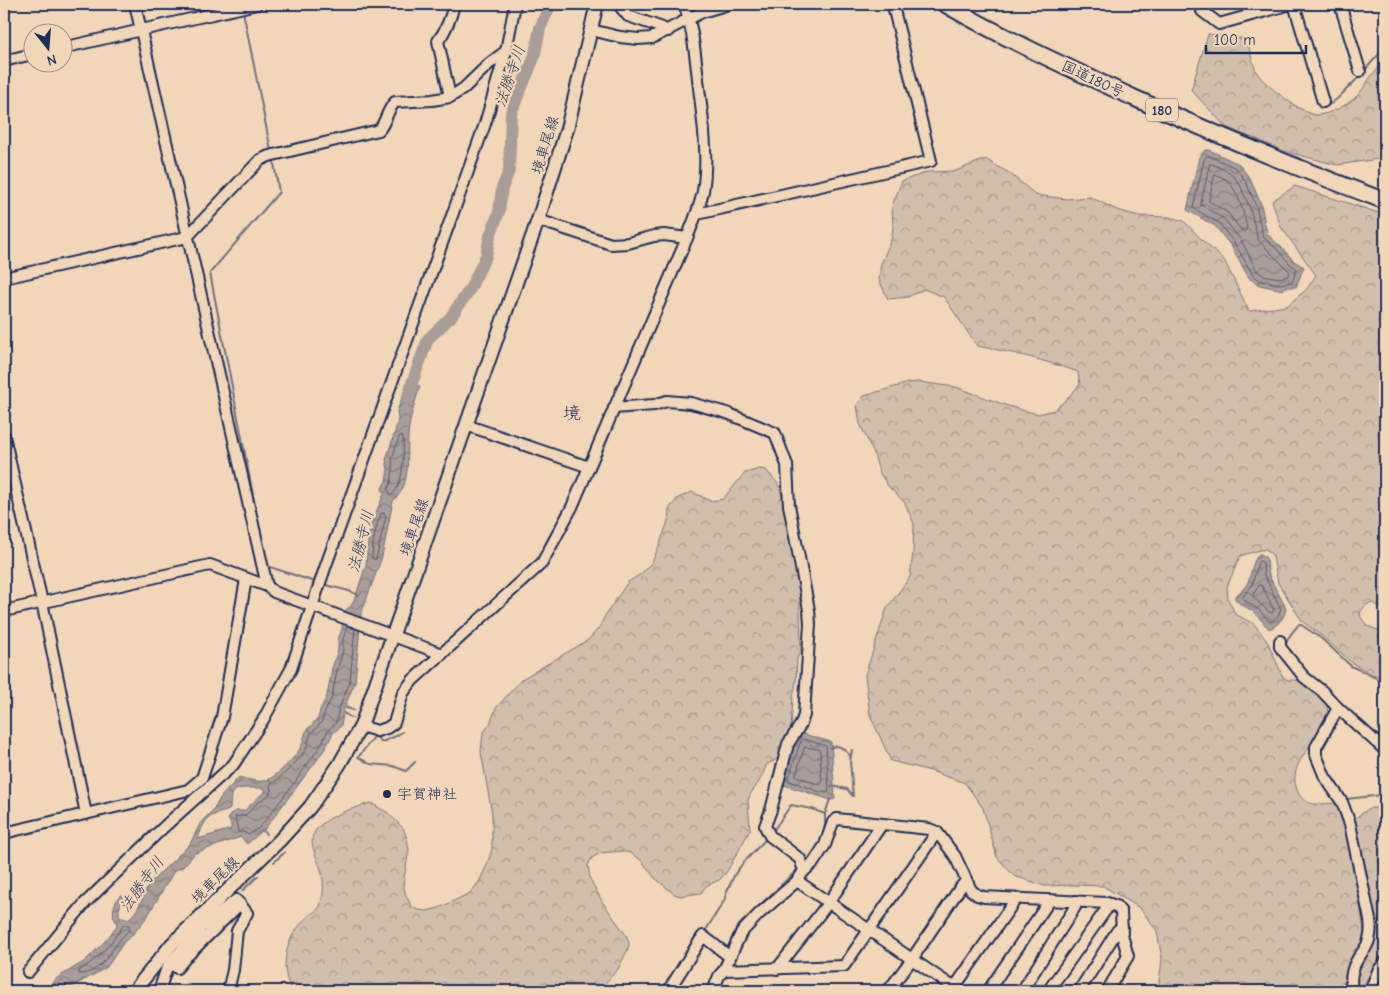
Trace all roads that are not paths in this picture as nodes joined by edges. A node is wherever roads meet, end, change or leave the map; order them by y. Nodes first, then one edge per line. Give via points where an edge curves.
1 (135, 4) edge
2 (454, 4) edge
3 (515, 4) edge
4 (597, 4) edge
5 (618, 4) edge
6 (684, 4) edge
7 (729, 4) edge
8 (890, 4) edge
9 (945, 4) edge
10 (1200, 4) edge
11 (1246, 4) edge
12 (1292, 4) edge
13 (1340, 4) edge
14 (252, 5) edge
15 (1250, 15) junction
16 (689, 18) junction
17 (141, 30) junction
18 (591, 30) junction
19 (668, 31) junction
20 (72, 46) edge
21 (506, 51) junction
22 (22, 56) edge
23 (4, 61) edge
24 (1360, 71) dead end
25 (450, 97) junction
26 (1323, 102) dead end
27 (1385, 201) edge
28 (697, 214) junction
29 (538, 220) junction
30 (187, 237) junction
31 (687, 238) junction
32 (4, 278) edge
33 (614, 408) junction
34 (466, 425) junction
35 (4, 436) edge
36 (589, 467) junction
37 (246, 579) junction
38 (267, 586) junction
39 (42, 602) junction
40 (316, 606) junction
41 (4, 611) edge
42 (393, 635) junction
43 (1280, 641) dead end
44 (442, 654) junction
45 (1338, 708) junction
46 (361, 726) junction
47 (1385, 750) edge
48 (86, 814) junction
49 (882, 824) junction
50 (937, 832) junction
51 (4, 833) edge
52 (804, 871) junction
53 (797, 881) junction
54 (966, 881) junction
55 (1016, 899) junction
56 (1050, 900) junction
57 (1076, 901) junction
58 (829, 902) junction
59 (1110, 904) junction
60 (1122, 927) junction
61 (870, 930) junction
62 (730, 957) junction
63 (912, 959) junction
64 (1385, 962) edge
65 (777, 969) junction
66 (724, 970) junction
67 (28, 972) dead end
68 (957, 990) edge
69 (134, 991) edge
70 (159, 991) edge
71 (228, 991) edge
72 (668, 991) edge
73 (712, 991) edge
74 (888, 991) edge
75 (988, 991) edge
76 (1022, 991) edge
77 (1048, 991) edge
78 (1079, 991) edge
79 (1107, 991) edge
80 (1352, 991) edge
81 (1370, 991) edge

1 - 17 street
2 - 25 street via 451,18 438,41
3 - 21 street
4 - 18 main road, 境車尾線
5 - 19 street via 628,16
6 - 16 street
7 - 16 street
8 - 28 street via 931,161
9 - 27 highway, 国道180号 / 180 via 1066,67 1207,131
10 - 15 street via 1202,11 1219,24
11 - 15 street
12 - 15 street
12 - 26 street
13 - 24 street
14 - 17 street
16 - 19 street
16 - 28 street via 706,149 703,193
17 - 20 street
17 - 30 street
18 - 19 street via 638,40
18 - 29 main road, 境車尾線 via 567,129
21 - 25 street
21 - 40 street via 485,124
22 - 23 street
25 - 30 street via 395,102 379,130 260,160
28 - 31 street
29 - 31 street via 611,244 664,235
29 - 34 main road, 境車尾線
30 - 32 street
30 - 38 street
31 - 33 street
33 - 36 street
33 - 52 street via 668,401 692,403 775,433 787,465 789,505 810,624 804,715 788,744 765,826 770,836 800,859
34 - 36 street
34 - 42 main road, 境車尾線
35 - 39 street
36 - 44 street via 542,563
37 - 38 street
37 - 39 street via 210,565
37 - 48 street via 222,717 202,778 188,790
38 - 40 street via 274,592
39 - 41 street
39 - 48 street
40 - 42 street
40 - 67 street via 291,669 233,765 85,903
42 - 44 street
42 - 46 main road, 境車尾線
43 - 45 street via 1280,647 1304,677
44 - 46 street via 413,680 404,694 394,723 378,731
45 - 47 street
45 - 80 street via 1316,747 1316,755 1325,777 1342,802 1350,824 1370,920 1369,942 1351,973
46 - 69 main road, 境車尾線 via 310,807 172,944
48 - 51 street
49 - 50 street
49 - 52 street via 834,820 825,846
49 - 58 street
50 - 54 street via 955,856
50 - 61 street
52 - 53 street
53 - 58 street
53 - 62 street via 747,926
54 - 55 street via 977,895
54 - 63 street
55 - 56 street
55 - 68 street
56 - 57 street
56 - 75 street
57 - 59 street
57 - 76 street
58 - 61 street
58 - 65 street
59 - 60 street via 1121,912
59 - 77 street
60 - 78 street via 1116,931
60 - 79 street via 1128,956
61 - 63 street
61 - 65 street via 844,966
62 - 66 street
62 - 72 street via 703,936
63 - 68 street
63 - 74 street
64 - 81 street
65 - 66 street
66 - 73 street
70 - 71 street via 166,970 202,927 236,900 246,913 238,931

